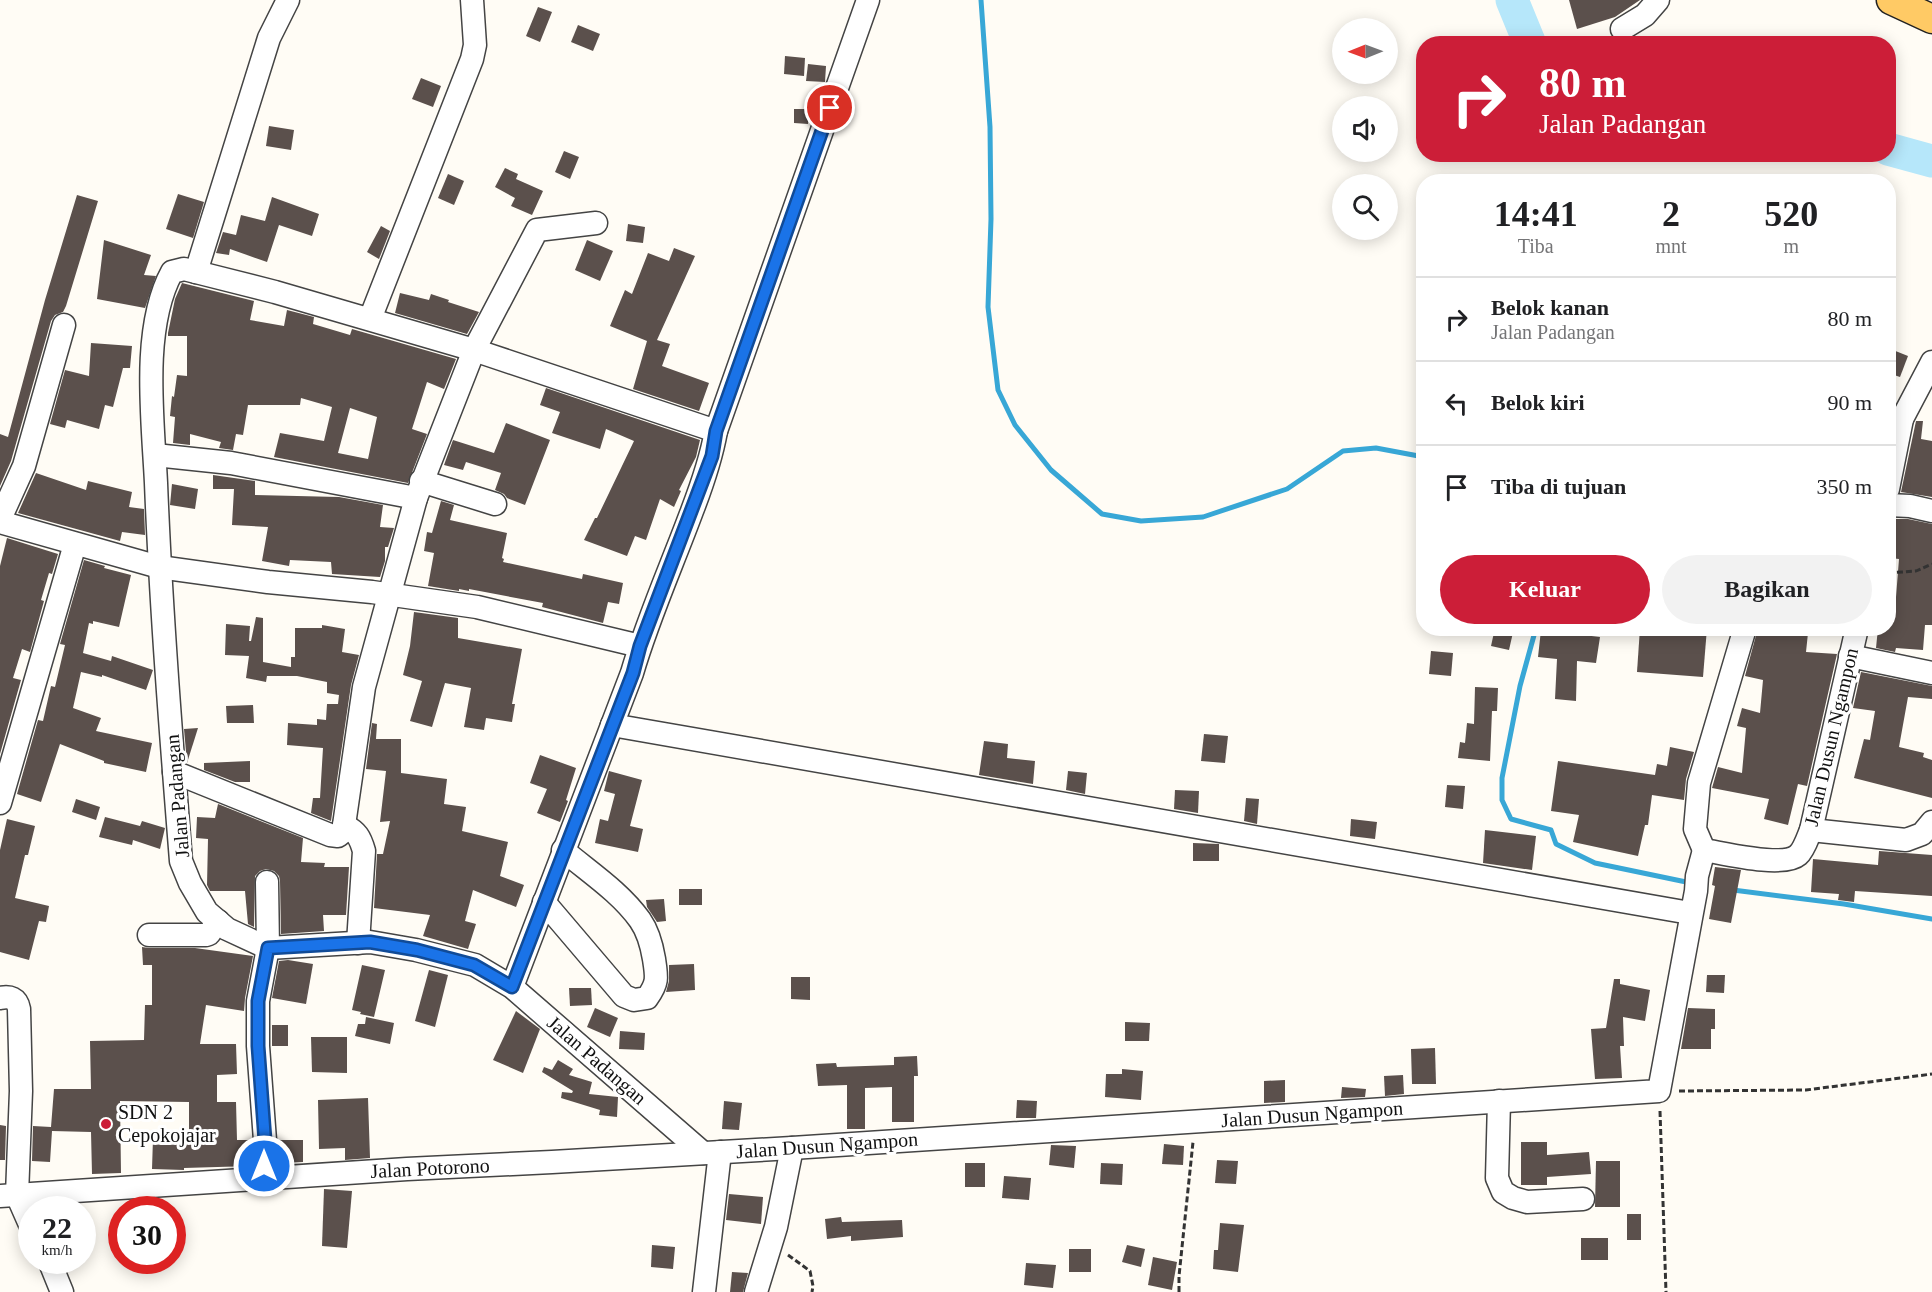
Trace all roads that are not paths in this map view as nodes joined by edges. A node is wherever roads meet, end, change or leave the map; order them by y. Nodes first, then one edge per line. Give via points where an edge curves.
1 (288, 0) edge
2 (472, 0) edge
3 (868, 0) edge
4 (1658, 0) edge
5 (1891, 0) edge
6 (1932, 19) edge
7 (1622, 29) dead end
8 (596, 223) dead end
9 (196, 272) junction
10 (370, 319) junction
11 (64, 325) dead end
12 (474, 350) junction
13 (1932, 362) edge
14 (1896, 416) edge
15 (716, 431) junction
16 (155, 455) junction
17 (419, 490) junction
18 (495, 504) dead end
19 (1896, 505) edge
20 (1932, 511) edge
21 (0, 520) edge
22 (75, 544) junction
23 (159, 567) junction
24 (390, 595) junction
25 (1743, 636) edge
26 (1855, 636) edge
27 (640, 646) junction
28 (1850, 656) junction
29 (1932, 672) edge
30 (612, 725) junction
31 (174, 772) junction
32 (1, 793) edge
33 (1932, 822) edge
34 (344, 825) junction
35 (1811, 830) junction
36 (563, 850) junction
37 (1704, 850) junction
38 (267, 882) dead end
39 (1694, 893) junction
40 (544, 902) junction
41 (218, 921) junction
42 (149, 935) dead end
43 (358, 943) junction
44 (268, 948) junction
45 (512, 987) junction
46 (0, 998) edge
47 (10, 1091) edge
48 (1499, 1101) junction
49 (792, 1148) junction
50 (712, 1152) junction
51 (263, 1178) junction
52 (8, 1196) edge
53 (1583, 1199) dead end
54 (18, 1210) edge
55 (55, 1274) edge
56 (62, 1292) edge
57 (704, 1292) edge
58 (756, 1292) edge

1 - 9 street via 269,38
2 - 10 street via 472,59
3 - 15 street
4 - 7 street via 1645,15
5 - 6 main road
8 - 12 street via 537,230
9 - 10 street
9 - 16 street, Jalan Padangan via 172,272 156,321 151,368
10 - 12 street
11 - 21 street via 24,466
12 - 15 street
12 - 17 street
13 - 14 street
15 - 27 street via 712,456
16 - 17 street
16 - 23 street, Jalan Padangan
17 - 18 street
17 - 24 street
19 - 20 street
21 - 22 street
22 - 23 street
22 - 32 street
23 - 24 street
23 - 31 street, Jalan Padangan
24 - 27 street via 477,607
24 - 34 street via 364,687
25 - 37 street via 1699,783 1695,829
26 - 28 street, Jalan Dusun Ngampon
27 - 30 street
28 - 29 street
28 - 35 street, Jalan Dusun Ngampon
30 - 36 street
30 - 39 street
31 - 34 street via 330,835 338,836
31 - 41 street, Jalan Padangan via 181,861 207,912
33 - 35 street via 1922,834 1906,840
34 - 43 street via 361,838 364,851
35 - 37 street, Jalan Dusun Ngampon via 1799,854 1791,859
36 - 40 street
36 - 40 street via 641,921 652,950 657,985 646,999 624,996
37 - 39 street
38 - 44 street
39 - 48 street, Jalan Dusun Ngampon via 1659,1091
40 - 45 street
41 - 42 street via 208,934
41 - 44 street, Jalan Padangan
43 - 44 street, Jalan Padangan
43 - 45 street, Jalan Padangan via 417,950 474,965
44 - 51 street via 258,1001 266,1154
45 - 50 street, Jalan Padangan
46 - 47 street via 11,998 18,1004
47 - 52 street
48 - 49 street, Jalan Dusun Ngampon
48 - 53 street via 1497,1178 1503,1191 1527,1202
49 - 50 street, Jalan Dusun Ngampon
49 - 58 street
50 - 51 street, Jalan Potorono
50 - 57 street
51 - 52 street, Jalan Potorono
52 - 54 street
55 - 56 street

